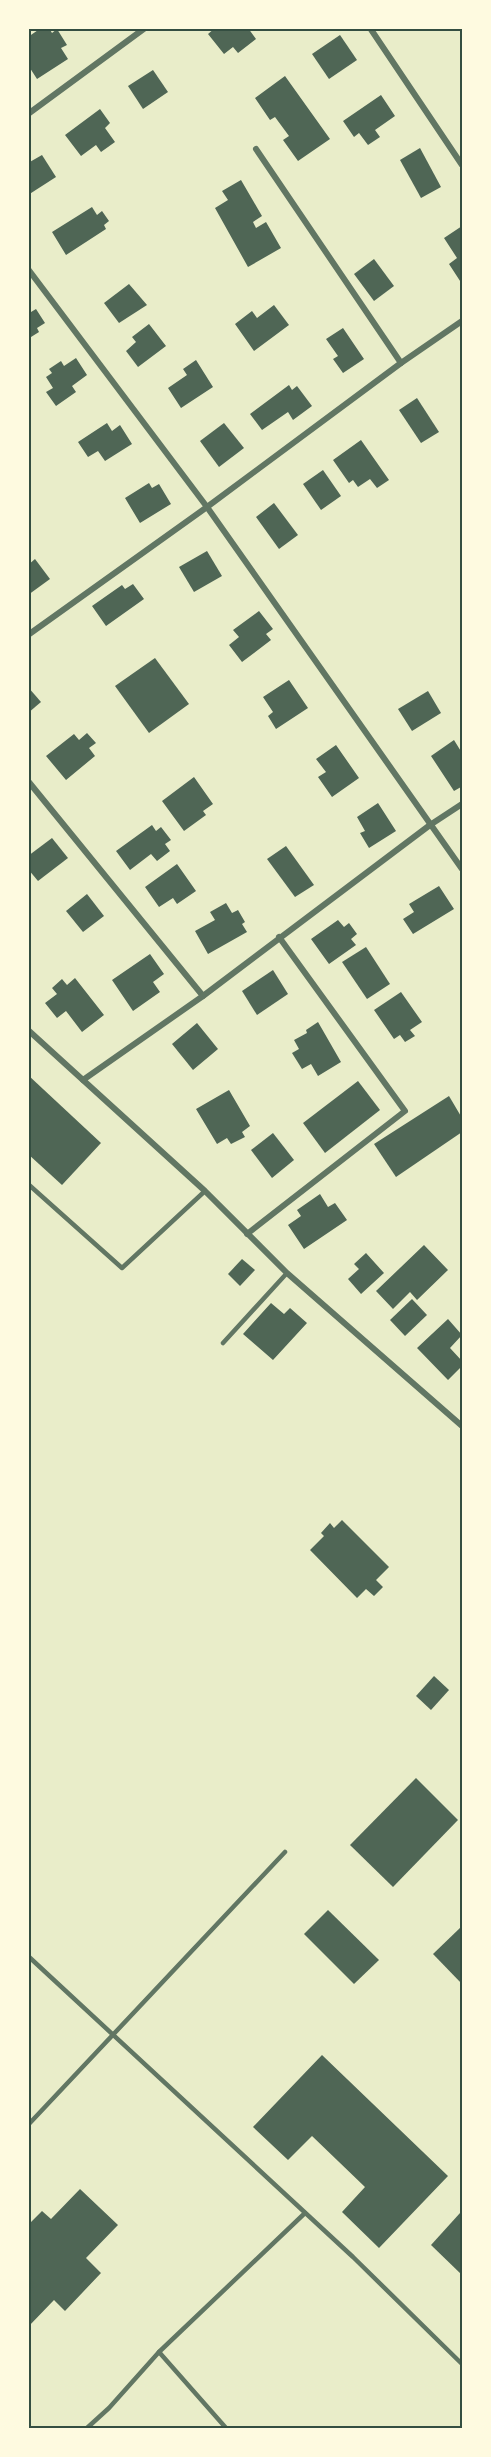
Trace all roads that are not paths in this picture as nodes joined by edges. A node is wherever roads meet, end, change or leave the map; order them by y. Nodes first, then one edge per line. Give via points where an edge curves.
1 (145, 28) edge
2 (370, 28) edge
3 (28, 114) edge
4 (256, 149) dead end
5 (462, 165) edge
6 (28, 269) edge
7 (462, 321) edge
8 (401, 363) junction
9 (207, 507) junction
10 (28, 635) edge
11 (28, 780) edge
12 (462, 804) edge
13 (430, 825) junction
14 (462, 869) edge
15 (279, 937) junction
16 (203, 996) junction
17 (28, 1030) edge
18 (83, 1080) junction
19 (28, 1184) edge
20 (205, 1191) junction
21 (247, 1234) junction
22 (287, 1273) junction
23 (223, 1343) dead end
24 (462, 1426) edge
25 (285, 1852) dead end
26 (28, 1956) edge
27 (115, 2035) junction
28 (28, 2125) edge
29 (305, 2213) junction
30 (159, 2352) junction
31 (462, 2364) edge
32 (87, 2428) edge
33 (226, 2428) edge

1 - 3 street
2 - 5 street
4 - 8 street
6 - 9 street
7 - 8 street
8 - 9 street
9 - 10 street
9 - 13 street
11 - 16 street
12 - 13 street
13 - 14 street
13 - 15 street
15 - 16 street
15 - 21 street via 405,1111
16 - 18 street
17 - 18 street
18 - 20 street
19 - 20 lane via 122,1268
20 - 21 street
21 - 22 street
22 - 23 lane
22 - 24 street
25 - 27 lane
26 - 27 lane
27 - 28 lane
27 - 29 lane
29 - 30 lane
29 - 31 lane
30 - 32 lane
30 - 33 lane

